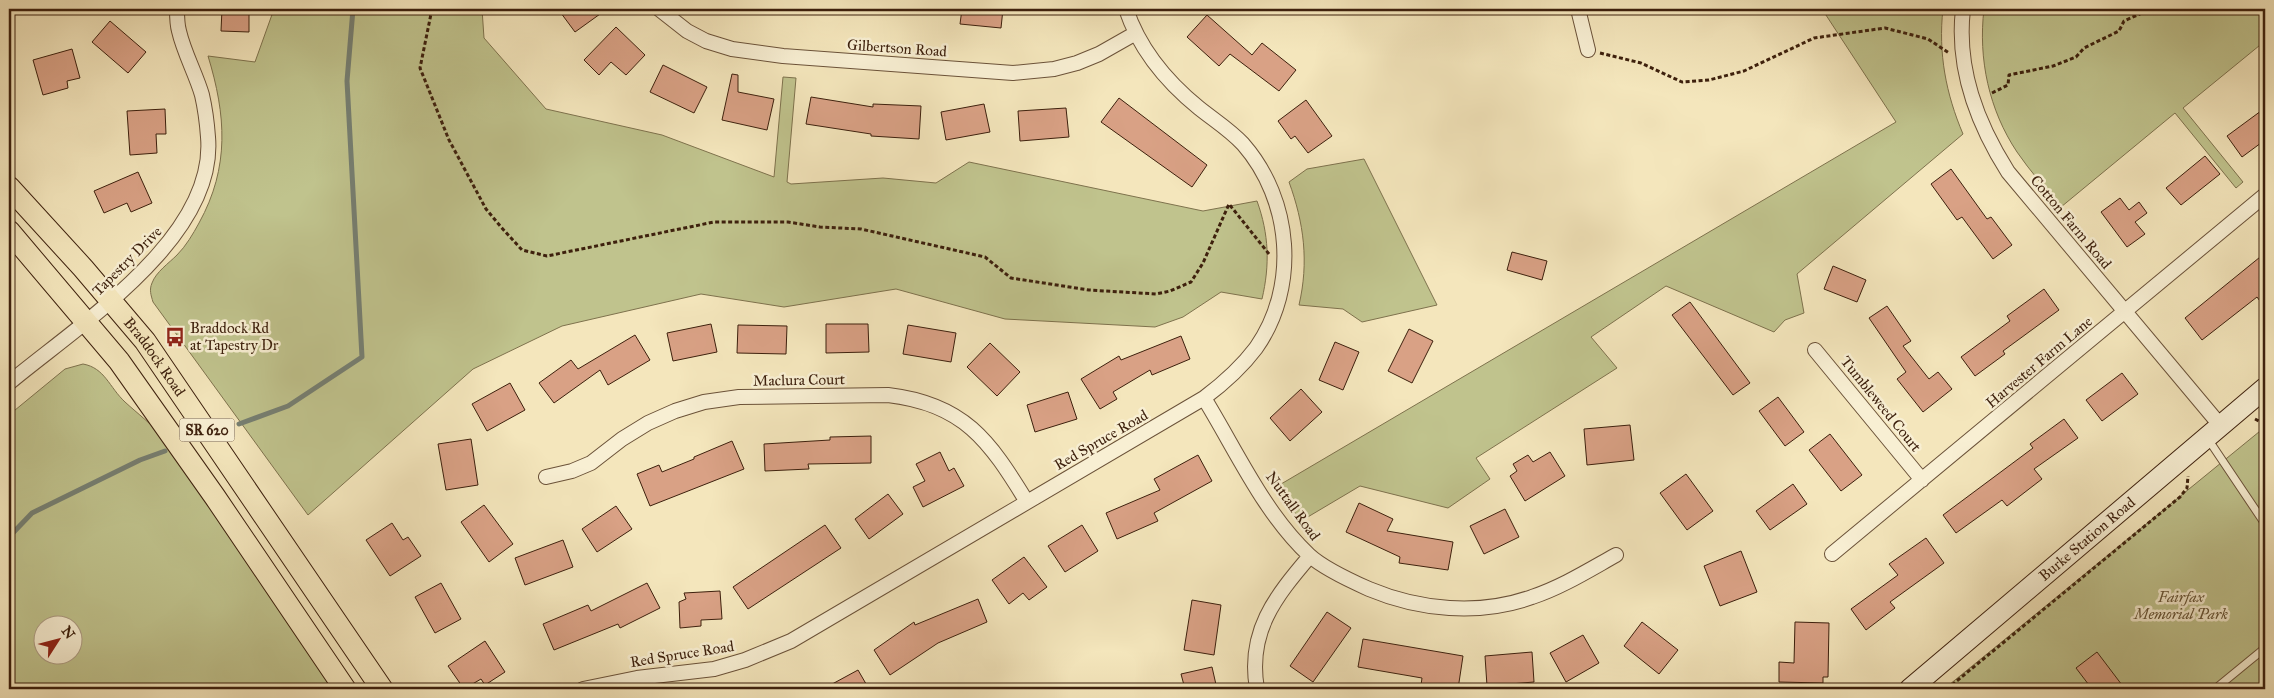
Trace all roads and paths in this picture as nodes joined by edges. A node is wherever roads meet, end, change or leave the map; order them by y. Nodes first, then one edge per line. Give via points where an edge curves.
1 (177, 9) edge
2 (432, 9) edge
3 (659, 9) edge
4 (1126, 9) edge
5 (1578, 9) edge
6 (1963, 9) edge
7 (2151, 9) edge
8 (1136, 33) junction
9 (1588, 50) joint
10 (1964, 63) junction
11 (1992, 93) dead end
12 (9, 187) edge
13 (2265, 195) edge
14 (9, 231) edge
15 (1284, 272) junction
16 (112, 302) junction
17 (2124, 313) junction
18 (86, 321) junction
19 (1815, 350) dead end
20 (9, 383) edge
21 (2265, 388) edge
22 (1204, 398) junction
23 (2213, 431) junction
24 (2180, 460) junction
25 (546, 477) dead end
26 (1922, 480) junction
27 (1027, 502) junction
28 (2265, 524) edge
29 (1832, 554) dead end
30 (1616, 555) dead end
31 (1310, 556) junction
32 (2265, 648) edge
33 (345, 689) edge
34 (382, 689) edge
35 (583, 689) edge
36 (1257, 689) edge
37 (1910, 689) edge
38 (1947, 689) edge
39 (2214, 689) edge

1 - 16 street, Tapestry Drive via 178,31 202,96 208,138 206,175 190,212 171,241
2 - 15 path via 420,68 449,140 486,209 522,250 547,256 714,222 788,222 861,229 985,257 1011,278 1089,290 1156,294 1191,282 1230,204
3 - 8 street, Gilbertson Road via 687,31 732,49 783,56 1013,73 1076,63
4 - 8 street, Red Spruce Road
5 - 9 street
6 - 10 street, Cotton Farm Road
7 - 11 path via 2124,21 2115,34 2084,48 2068,61 2009,75 2008,86
8 - 15 street, Red Spruce Road via 1156,65 1177,89 1236,137 1262,170 1282,222
9 - 10 path via 1641,63 1682,82 1709,80 1744,71 1814,38 1885,28 1928,39
10 - 17 street, Cotton Farm Road via 1975,110 2004,165
12 - 16 main road, Braddock Road / SR 620
13 - 17 street, Harvester Farm Lane
14 - 18 main road, Braddock Road / SR 620
15 - 22 street, Red Spruce Road via 1270,324 1256,347 1226,382
16 - 18 street, Tapestry Drive
16 - 34 main road, Braddock Road / SR 620 via 145,341
17 - 23 street, Cotton Farm Road
17 - 26 street, Harvester Farm Lane
18 - 20 street, Tapestry Drive
18 - 33 main road, Braddock Road / SR 620 via 164,423
19 - 26 street, Tumbleweed Court
21 - 23 street, Burke Station Road
22 - 27 street, Red Spruce Road
22 - 31 street, Nuttall Road via 1266,502
23 - 24 street, Burke Station Road
23 - 28 lane
24 - 37 street, Burke Station Road
24 - 38 path via 2188,479 2186,491
25 - 27 street, Maclura Court via 591,463 648,423 704,402 740,397 888,395 933,405 971,427 1002,461
26 - 29 street, Harvester Farm Lane
27 - 35 street, Red Spruce Road via 772,650 714,668
30 - 31 street, Nuttall Road via 1532,597 1497,606 1461,609 1419,605 1385,596 1354,583
31 - 36 street via 1274,601 1262,627 1255,661
32 - 39 lane

